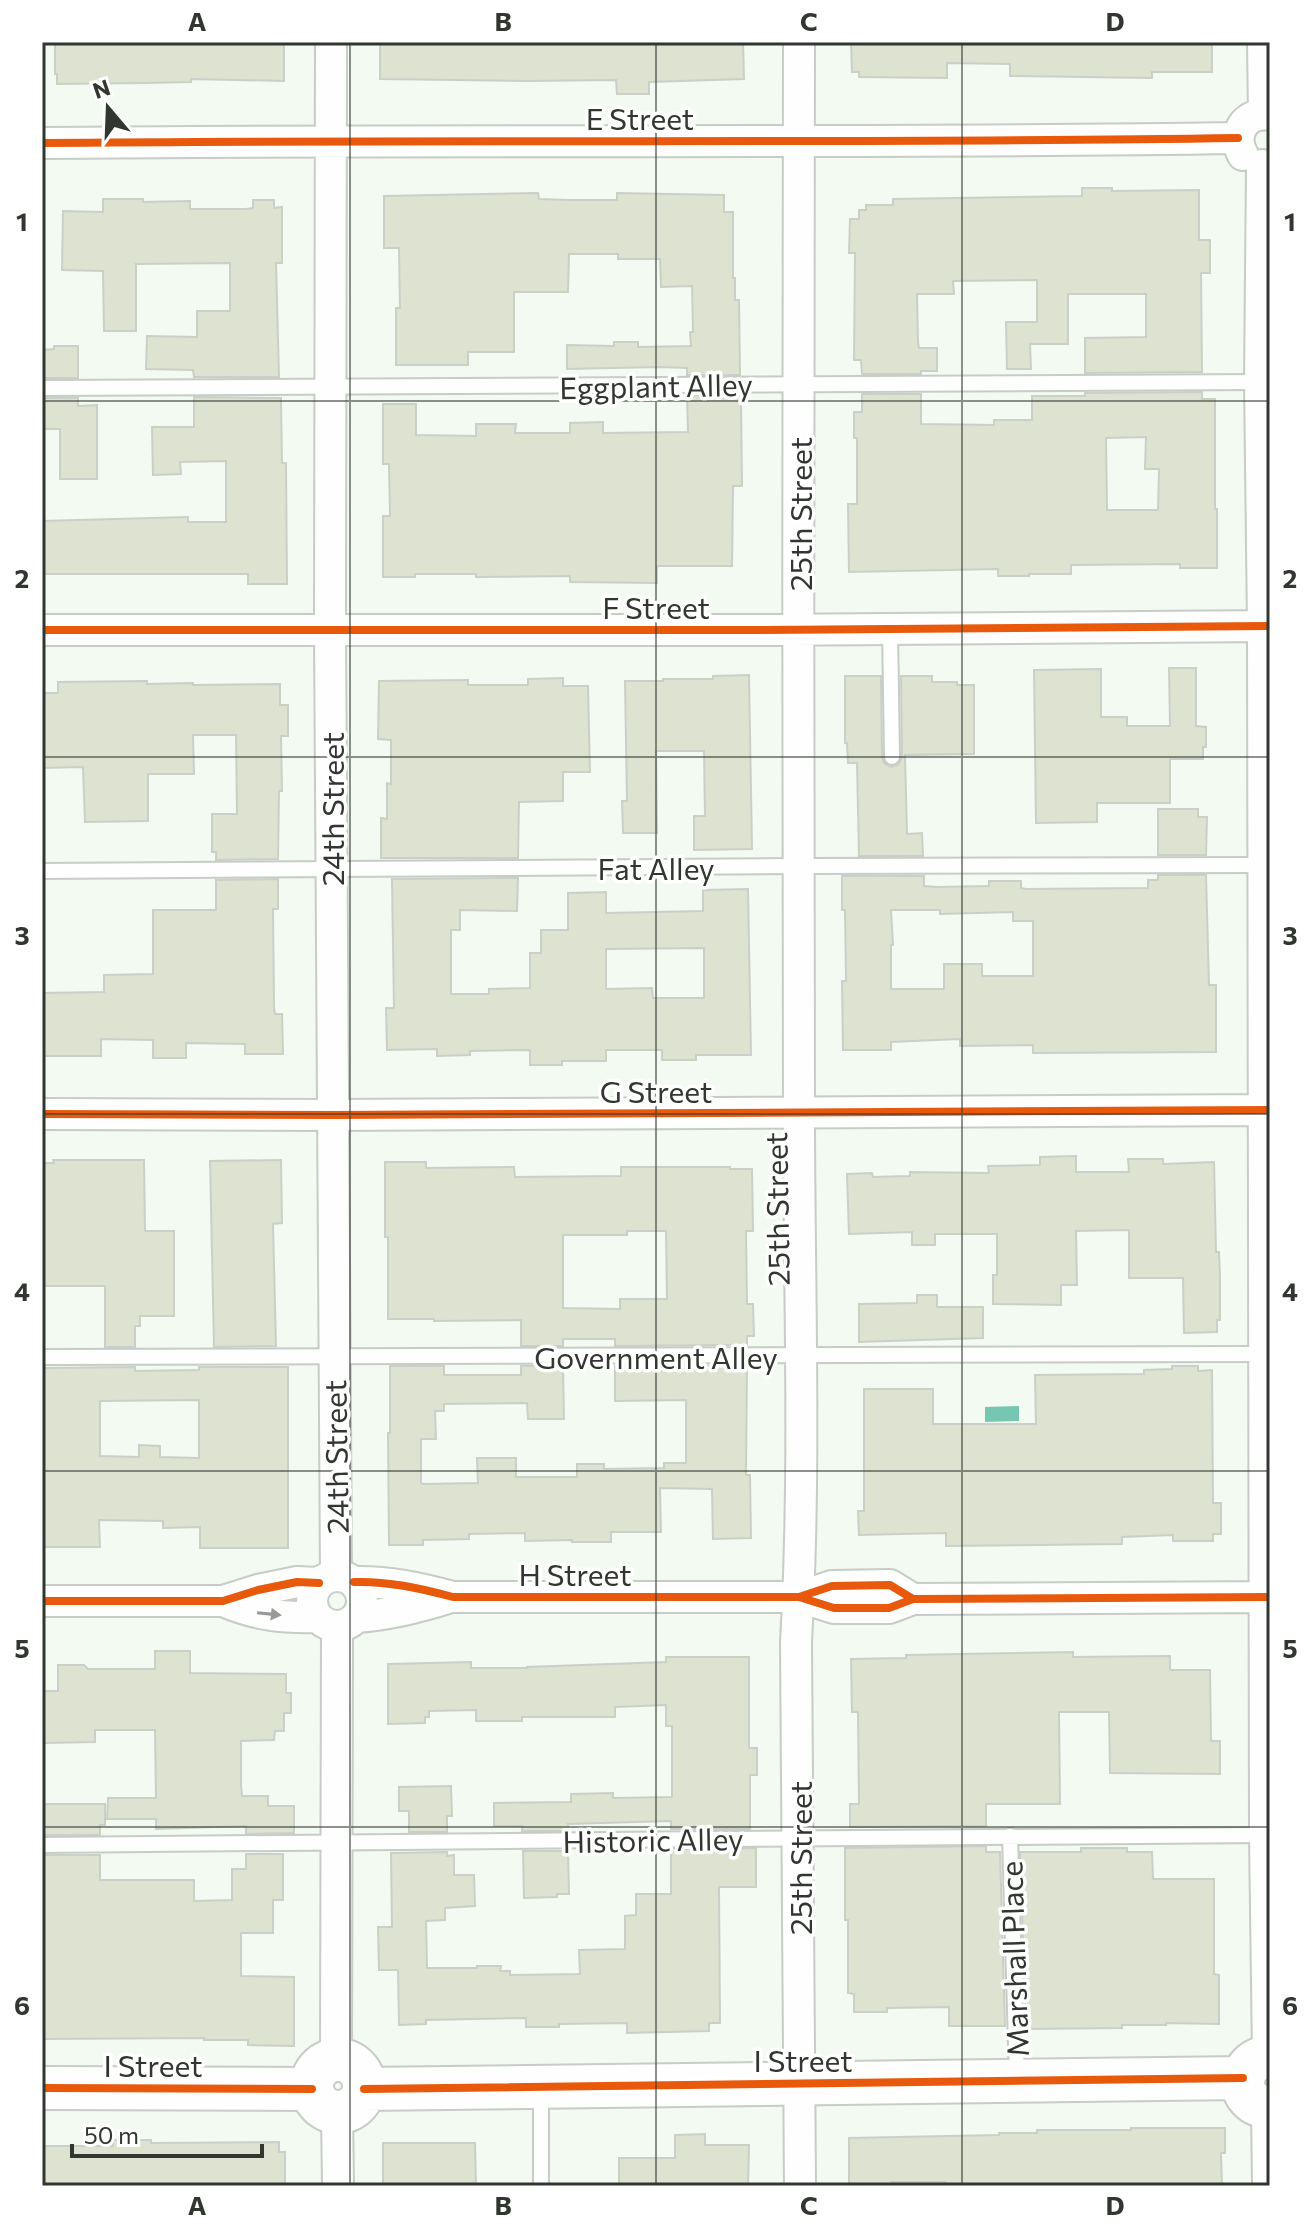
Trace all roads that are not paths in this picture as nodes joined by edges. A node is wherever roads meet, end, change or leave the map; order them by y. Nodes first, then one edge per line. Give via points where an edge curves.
1 (331, 42) edge
2 (799, 42) edge
3 (1263, 42) edge
4 (1267, 115) edge
5 (1238, 138) junction
6 (331, 140) junction
7 (798, 142) junction
8 (42, 143) edge
9 (1266, 165) edge
10 (1265, 382) edge
11 (798, 383) junction
12 (42, 388) edge
13 (330, 388) junction
14 (1266, 626) edge
15 (330, 629) junction
16 (799, 629) junction
17 (890, 629) junction
18 (42, 630) edge
19 (892, 757) dead end
20 (1266, 865) edge
21 (799, 866) junction
22 (331, 869) junction
23 (42, 871) edge
24 (1267, 1110) edge
25 (799, 1113) junction
26 (42, 1114) edge
27 (334, 1115) junction
28 (1267, 1354) edge
29 (802, 1356) junction
30 (42, 1357) edge
31 (334, 1357) junction
32 (336, 1580) junction
33 (453, 1597) junction
34 (799, 1597) junction
35 (1268, 1597) edge
36 (42, 1601) edge
37 (223, 1601) junction
38 (337, 1620) junction
39 (1265, 1835) junction
40 (1010, 1836) junction
41 (799, 1837) junction
42 (337, 1844) junction
43 (42, 1845) edge
44 (1268, 1871) edge
45 (1264, 2081) edge
46 (1017, 2082) junction
47 (800, 2084) junction
48 (541, 2086) junction
49 (42, 2088) edge
50 (337, 2088) junction
51 (338, 2186) edge
52 (541, 2186) edge
53 (800, 2186) edge
54 (1268, 2186) edge

1 - 6 street, 24th Street
2 - 7 street, 25th Street
3 - 4 street
4 - 5 street via 1246,120
5 - 7 street, E Street
5 - 9 street via 1244,156
6 - 7 street, E Street
6 - 8 street, E Street
6 - 13 street, 24th Street
7 - 11 street, 25th Street
9 - 10 street
10 - 11 lane, Eggplant Alley
10 - 14 street
11 - 13 lane, Eggplant Alley
11 - 16 street, 25th Street
12 - 13 lane, Eggplant Alley
13 - 15 street, 24th Street
14 - 17 street, F Street
14 - 20 street
15 - 16 street, F Street
15 - 18 street, F Street
15 - 22 street, 24th Street
16 - 17 street, F Street
16 - 21 street, 25th Street
17 - 19 lane
20 - 21 lane, Fat Alley
20 - 24 street
21 - 22 lane, Fat Alley
21 - 25 street, 25th Street
22 - 23 lane, Fat Alley
22 - 27 street, 24th Street
24 - 25 street, G Street
24 - 28 street
25 - 27 street, G Street
25 - 29 street, 25th Street
26 - 27 street, G Street
27 - 31 street, 24th Street
28 - 29 lane, Government Alley
28 - 35 street
29 - 31 lane, Government Alley
29 - 34 street, 25th Street
30 - 31 lane, Government Alley
31 - 32 street, 24th Street
32 - 33 street, H Street via 412,1586
32 - 37 street, H Street via 297,1582
32 - 38 street via 362,1596 362,1603
32 - 38 street via 314,1589 312,1604
33 - 34 street, H Street
33 - 38 street, H Street
34 - 35 street, H Street via 834,1608 889,1608 913,1599
34 - 41 street, 25th Street
35 - 39 street
36 - 37 street, H Street
37 -> 38 street, H Street via 251,1612
38 - 42 street
39 - 40 lane, Historic Alley
39 - 44 street
40 - 41 lane, Historic Alley
40 - 46 lane, Marshall Place
41 - 42 lane, Historic Alley
41 - 47 street, 25th Street
42 - 43 lane, Historic Alley
42 - 50 street
44 - 45 street
45 - 46 street, I Street
45 - 54 street
46 - 47 street, I Street
47 - 48 street, I Street
47 - 53 street, 25th Street
48 - 50 street, I Street
48 - 52 lane
49 - 50 street, I Street
50 - 51 street

